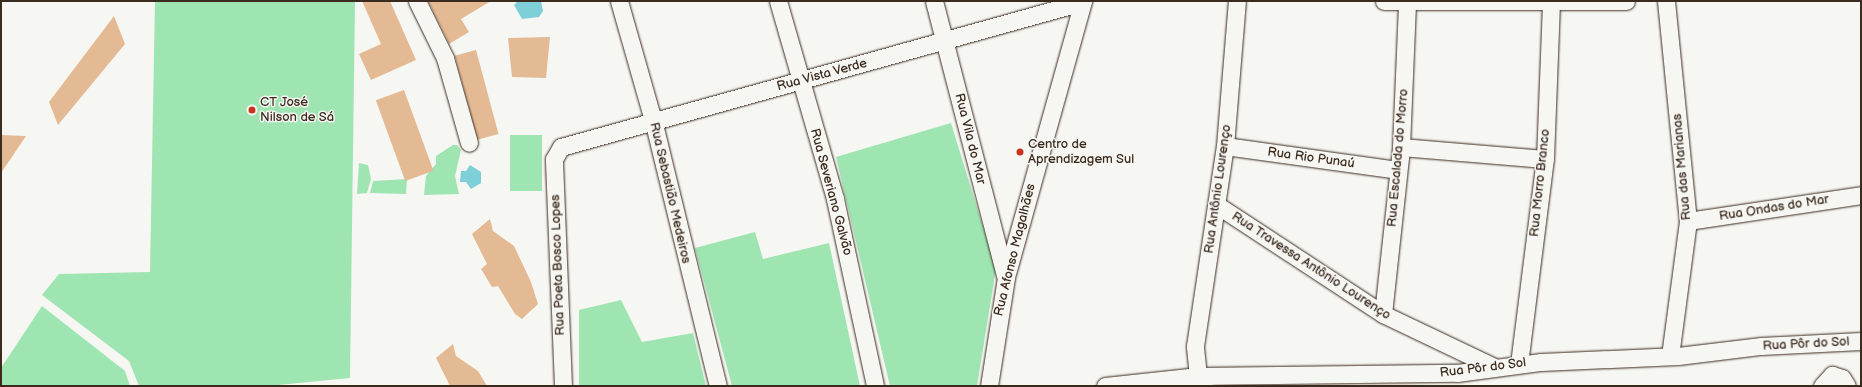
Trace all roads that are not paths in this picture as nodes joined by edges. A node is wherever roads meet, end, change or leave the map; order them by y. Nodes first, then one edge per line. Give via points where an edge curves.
1 (417, 1) edge
2 (619, 1) edge
3 (778, 1) edge
4 (934, 1) edge
5 (1237, 1) edge
6 (1384, 1) edge
7 (1407, 1) edge
8 (1626, 1) edge
9 (1666, 1) edge
10 (1082, 2) edge
11 (1551, 3) junction
12 (945, 41) junction
13 (799, 82) junction
14 (653, 120) junction
15 (469, 142) dead end
16 (1225, 146) junction
17 (561, 147) joint
18 (1401, 147) junction
19 (1545, 159) junction
20 (1397, 170) junction
21 (1861, 195) edge
22 (1217, 205) junction
23 (1688, 221) junction
24 (1006, 277) junction
25 (1383, 314) junction
26 (1861, 341) edge
27 (1670, 356) junction
28 (1519, 364) junction
29 (1492, 366) junction
30 (1202, 381) edge
31 (1248, 381) edge
32 (563, 386) edge
33 (718, 386) edge
34 (875, 386) edge
35 (989, 386) edge
36 (1105, 386) edge
37 (1822, 386) edge
38 (1846, 386) edge

1 - 15 street via 446,58
2 - 14 street, Rua Sebastião Medeiros
3 - 13 street, Rua Severiano Galvão
4 - 12 street, Rua Vila do Mar
5 - 16 street, Rua Antônio Lourenço
6 - 7 street
7 - 11 street
7 - 18 street, Rua Escalada do Morro
8 - 11 street
9 - 23 street, Rua das Marianas
10 - 12 street, Rua Vista Verde
10 - 24 street, Rua Afonso Magalhães
11 - 19 street, Rua Morro Branco
12 - 13 street, Rua Vista Verde
12 - 24 street, Rua Vila do Mar
13 - 14 street, Rua Vista Verde
13 - 34 street, Rua Severiano Galvão via 835,198
14 - 17 street, Rua Vista Verde
14 - 33 street, Rua Sebastião Medeiros
16 - 20 street, Rua Rio Punaú
16 - 22 street, Rua Antônio Lourenço
17 - 32 street, Rua Poeta Bosco Lopes via 554,159
18 - 19 street
18 - 20 street, Rua Escalada do Morro
19 - 28 street, Rua Morro Branco
20 - 25 street, Rua Escalada do Morro
21 - 23 street, Rua Ondas do Mar
22 - 25 street, Rua Travessa Antônio Lourenço
22 - 30 street, Rua Antônio Lourenço via 1195,346
23 - 27 street, Rua das Marianas
24 - 35 street, Rua Afonso Magalhães
25 - 29 street, Rua Travessa Antônio Lourenço
26 - 27 street, Rua Pôr do Sol via 1760,346
27 - 28 street, Rua Pôr do Sol
28 - 29 street, Rua Pôr do Sol
29 - 31 street, Rua Pôr do Sol via 1421,375
30 - 31 street, Rua Pôr do Sol
30 - 36 street, Rua Pôr do Sol
37 - 38 street via 1832,375 1842,378

